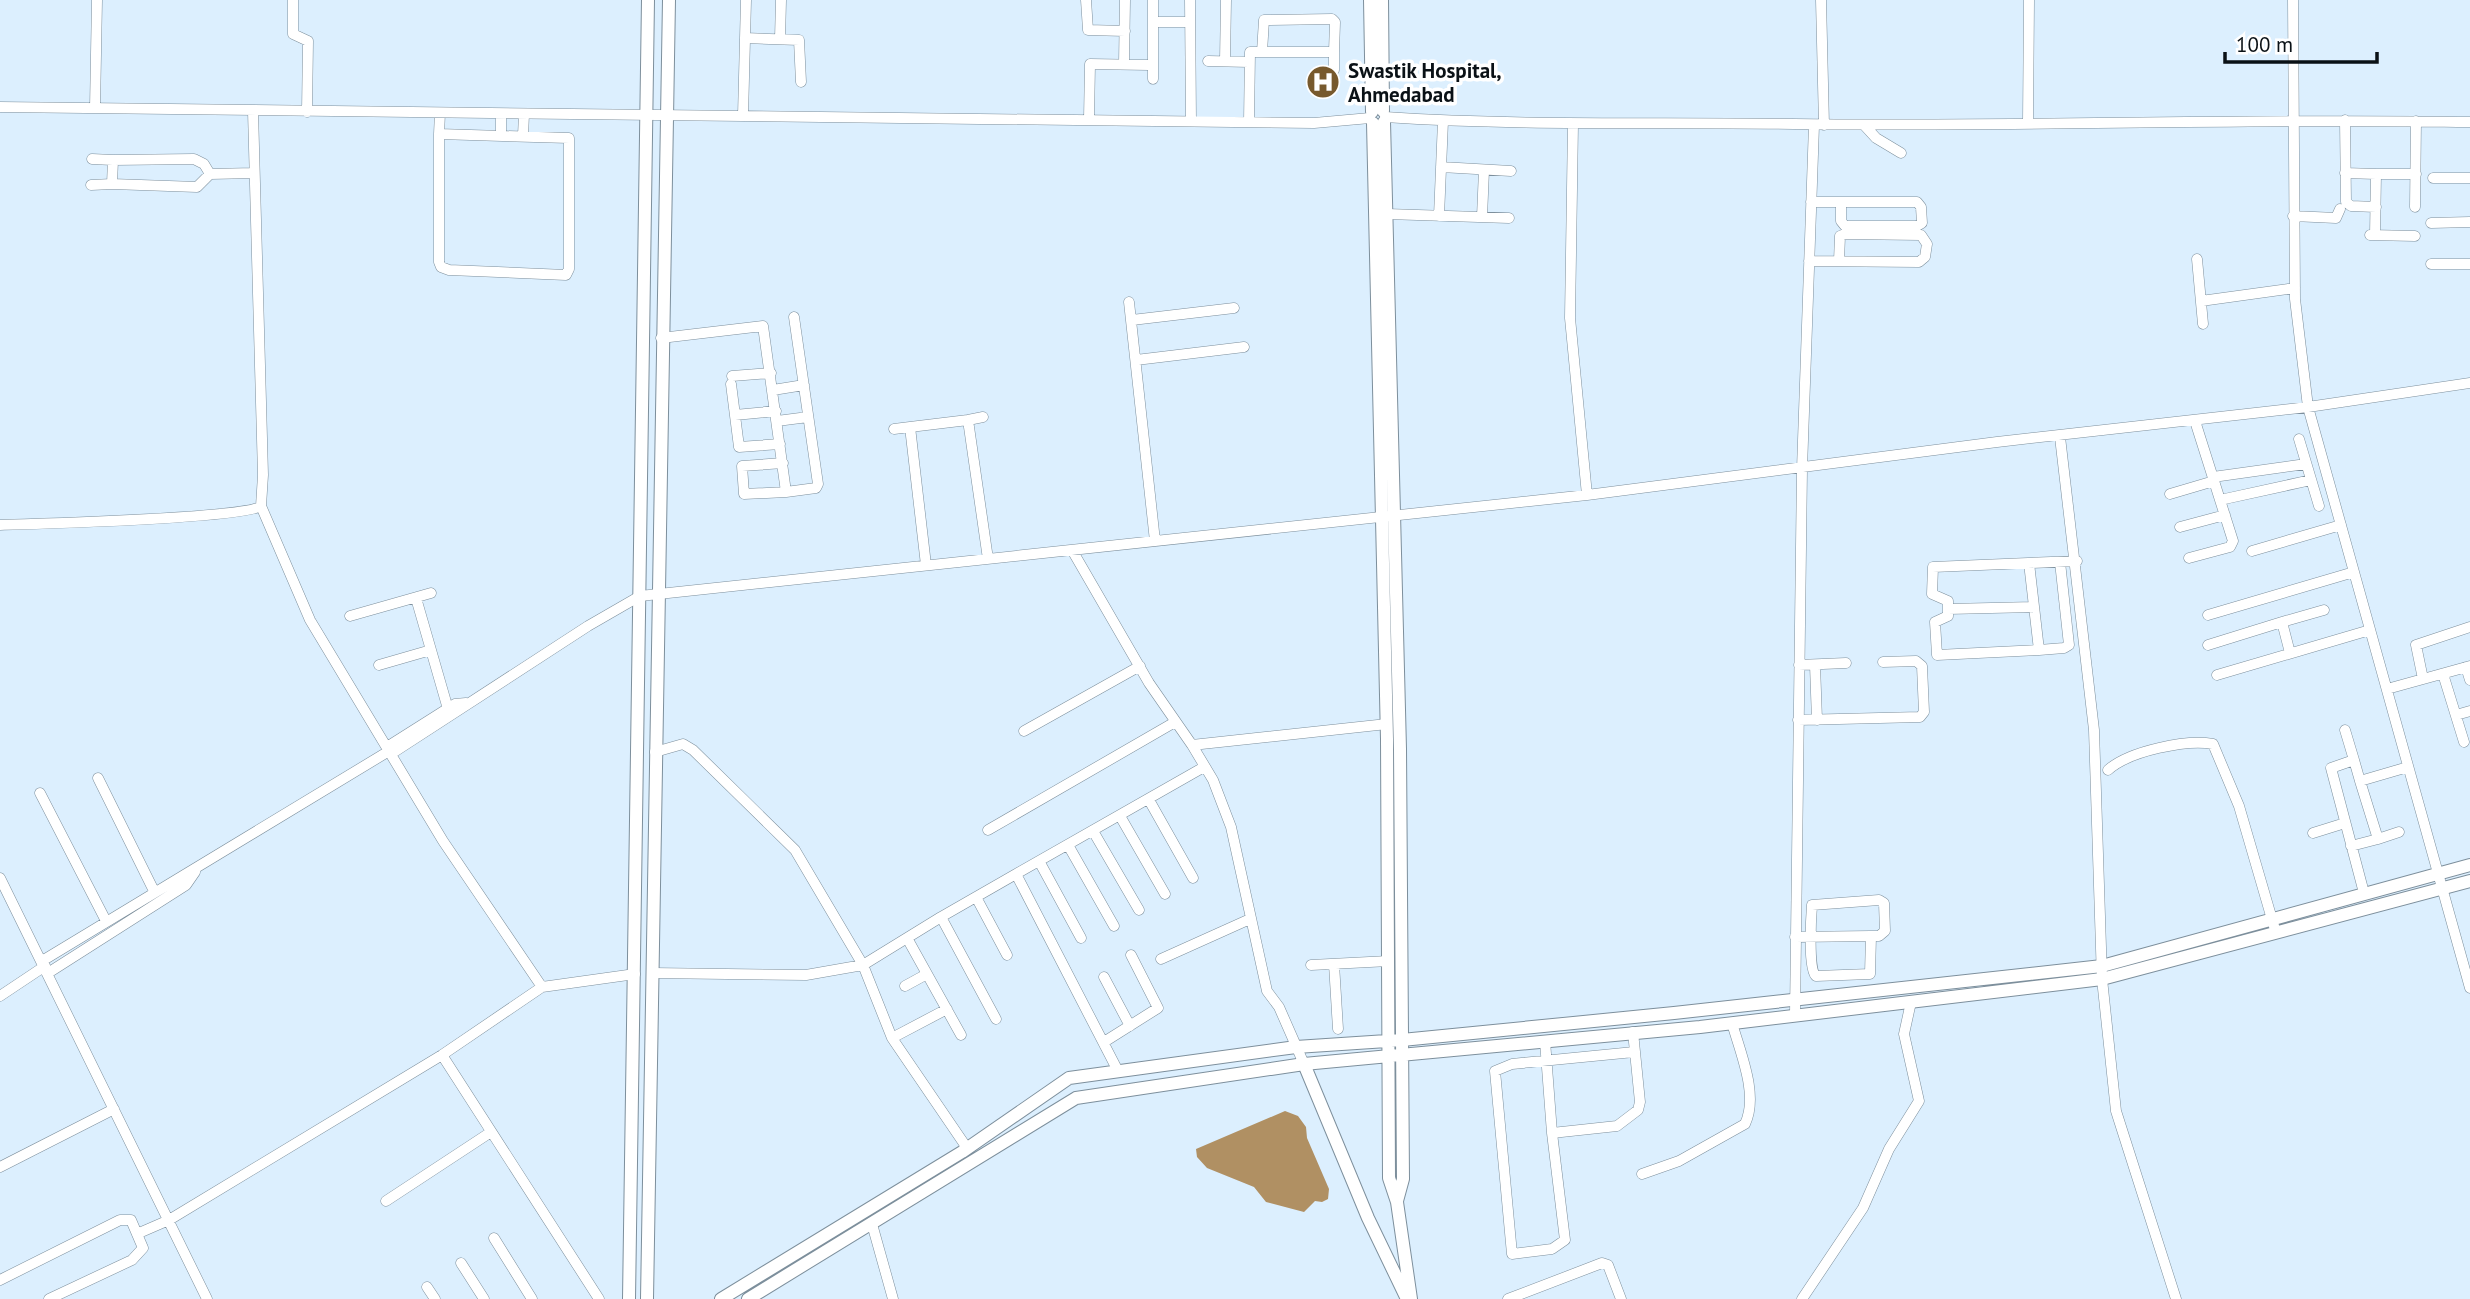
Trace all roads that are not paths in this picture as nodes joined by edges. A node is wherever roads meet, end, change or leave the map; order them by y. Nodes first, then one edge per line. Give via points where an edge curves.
1 (97, 0) edge
2 (293, 0) edge
3 (648, 0) edge
4 (669, 0) edge
5 (746, 0) edge
6 (781, 0) edge
7 (1086, 0) edge
8 (1125, 0) edge
9 (1151, 0) edge
10 (1190, 0) edge
11 (1226, 0) edge
12 (1370, 0) edge
13 (1382, 0) edge
14 (1821, 0) edge
15 (2029, 0) edge
16 (2292, 0) edge
17 (1153, 22) junction
18 (1190, 22) junction
19 (1125, 31) junction
20 (745, 38) junction
21 (780, 39) junction
22 (1262, 52) junction
23 (1334, 52) junction
24 (1208, 61) dead end
25 (1225, 61) junction
26 (1249, 62) junction
27 (1124, 64) junction
28 (1149, 65) junction
29 (1334, 70) dead end
30 (802, 82) dead end
31 (0, 107) edge
32 (95, 108) junction
33 (253, 111) junction
34 (307, 112) junction
35 (440, 113) junction
36 (501, 114) junction
37 (524, 114) junction
38 (646, 115) junction
39 (666, 116) junction
40 (743, 116) junction
41 (1378, 117) junction
42 (1089, 119) junction
43 (2293, 119) junction
44 (2345, 120) junction
45 (1191, 121) junction
46 (1443, 121) junction
47 (2416, 121) junction
48 (1249, 122) junction
49 (2470, 122) edge
50 (2028, 123) junction
51 (1573, 124) junction
52 (1819, 125) junction
53 (1865, 126) junction
54 (439, 134) junction
55 (501, 135) junction
56 (523, 136) junction
57 (1901, 153) dead end
58 (92, 159) dead end
59 (113, 160) junction
60 (1441, 167) junction
61 (1484, 170) junction
62 (1511, 171) dead end
63 (254, 173) junction
64 (2345, 173) junction
65 (210, 174) junction
66 (2376, 174) junction
67 (2416, 174) junction
68 (2432, 178) dead end
69 (2470, 178) edge
70 (112, 184) junction
71 (91, 185) dead end
72 (1811, 202) junction
73 (1841, 202) junction
74 (2376, 207) junction
75 (2416, 207) dead end
76 (2340, 209) dead end
77 (1387, 214) junction
78 (1438, 216) junction
79 (2294, 216) junction
80 (1482, 217) junction
81 (1509, 218) dead end
82 (2470, 222) edge
83 (2431, 223) dead end
84 (2415, 236) dead end
85 (2197, 259) dead end
86 (1809, 261) junction
87 (1839, 261) junction
88 (2431, 264) dead end
89 (2470, 264) edge
90 (2295, 288) junction
91 (2201, 301) junction
92 (1129, 302) dead end
93 (1234, 308) dead end
94 (794, 317) dead end
95 (1132, 320) junction
96 (2203, 324) dead end
97 (661, 338) junction
98 (1244, 347) dead end
99 (1136, 360) junction
100 (771, 373) junction
101 (2470, 383) edge
102 (804, 385) junction
103 (773, 390) junction
104 (2308, 407) junction
105 (735, 415) junction
106 (777, 416) junction
107 (808, 417) junction
108 (984, 418) dead end
109 (968, 420) junction
110 (2195, 421) junction
111 (910, 427) junction
112 (894, 429) dead end
113 (2060, 437) junction
114 (2299, 439) dead end
115 (780, 444) junction
116 (783, 463) junction
117 (2325, 467) junction
118 (1802, 469) junction
119 (2309, 472) junction
120 (2213, 479) junction
121 (786, 492) junction
122 (2170, 494) dead end
123 (1587, 495) junction
124 (2220, 500) junction
125 (261, 506) junction
126 (2319, 506) dead end
127 (2225, 515) junction
128 (1389, 516) junction
129 (0, 525) edge
130 (2341, 525) junction
131 (2180, 527) dead end
132 (1155, 541) junction
133 (1072, 550) junction
134 (2252, 551) dead end
135 (2189, 558) dead end
136 (988, 559) junction
137 (2077, 561) junction
138 (2060, 562) junction
139 (2029, 563) junction
140 (926, 565) junction
141 (2354, 572) junction
142 (431, 593) dead end
143 (657, 594) junction
144 (640, 596) junction
145 (416, 598) junction
146 (2034, 607) junction
147 (1948, 609) junction
148 (2324, 610) dead end
149 (2208, 615) dead end
150 (350, 616) dead end
151 (2281, 622) junction
152 (2470, 627) edge
153 (2370, 630) junction
154 (2208, 645) dead end
155 (2039, 649) junction
156 (431, 650) junction
157 (2290, 653) junction
158 (1883, 662) dead end
159 (1846, 663) dead end
160 (379, 665) dead end
161 (1799, 665) junction
162 (1815, 665) junction
163 (1140, 666) junction
164 (2468, 666) edge
165 (2443, 674) junction
166 (2217, 675) dead end
167 (2423, 679) junction
168 (2470, 680) edge
169 (2387, 690) junction
170 (466, 703) junction
171 (448, 709) junction
172 (2470, 711) edge
173 (2456, 715) junction
174 (1798, 720) junction
175 (1817, 720) junction
176 (1175, 722) junction
177 (1387, 724) junction
178 (2345, 730) dead end
179 (1024, 731) dead end
180 (2464, 742) dead end
181 (1192, 745) junction
182 (389, 750) junction
183 (655, 752) junction
184 (2354, 760) junction
185 (1205, 767) junction
186 (2408, 767) junction
187 (2108, 770) dead end
188 (98, 778) dead end
189 (2360, 781) junction
190 (40, 793) dead end
191 (1150, 800) junction
192 (1121, 816) junction
193 (2345, 823) junction
194 (988, 830) dead end
195 (1093, 831) junction
196 (2399, 832) dead end
197 (2313, 833) dead end
198 (2378, 839) junction
199 (1068, 845) junction
200 (2351, 846) junction
201 (1039, 861) junction
202 (2470, 865) edge
203 (195, 872) junction
204 (1016, 874) junction
205 (2438, 875) junction
206 (0, 878) edge
207 (1193, 878) dead end
208 (2470, 881) edge
209 (154, 891) junction
210 (2443, 891) junction
211 (2364, 893) junction
212 (1165, 894) dead end
213 (976, 897) junction
214 (1139, 910) dead end
215 (941, 917) junction
216 (1250, 919) junction
217 (106, 921) junction
218 (1114, 926) dead end
219 (2274, 926) junction
220 (1871, 936) junction
221 (1795, 937) junction
222 (1811, 937) junction
223 (1081, 938) dead end
224 (907, 939) junction
225 (1007, 955) dead end
226 (1131, 955) dead end
227 (1161, 960) dead end
228 (1389, 961) junction
229 (1334, 964) junction
230 (863, 965) junction
231 (1311, 965) dead end
232 (2102, 966) junction
233 (45, 967) junction
234 (652, 973) junction
235 (635, 974) junction
236 (927, 974) junction
237 (1104, 977) dead end
238 (2102, 979) junction
239 (905, 986) dead end
240 (542, 987) junction
241 (2470, 987) edge
242 (0, 996) edge
243 (1795, 1000) junction
244 (1911, 1002) junction
245 (947, 1009) junction
246 (1796, 1015) junction
247 (996, 1019) dead end
248 (1732, 1023) junction
249 (1130, 1026) junction
250 (1338, 1029) dead end
251 (1633, 1032) junction
252 (961, 1035) dead end
253 (891, 1038) junction
254 (1545, 1041) junction
255 (1104, 1042) junction
256 (1296, 1047) junction
257 (1396, 1047) junction
258 (1634, 1052) junction
259 (442, 1055) junction
260 (1546, 1060) junction
261 (1304, 1064) junction
262 (1118, 1071) junction
263 (114, 1109) junction
264 (491, 1132) junction
265 (1552, 1133) junction
266 (967, 1148) junction
267 (0, 1167) edge
268 (1642, 1174) dead end
269 (386, 1201) dead end
270 (169, 1220) junction
271 (872, 1224) junction
272 (139, 1233) junction
273 (494, 1238) dead end
274 (461, 1263) dead end
275 (0, 1280) edge
276 (427, 1287) dead end
277 (49, 1299) edge
278 (207, 1299) edge
279 (435, 1299) edge
280 (484, 1299) edge
281 (532, 1299) edge
282 (599, 1299) edge
283 (629, 1299) edge
284 (647, 1299) edge
285 (721, 1299) edge
286 (748, 1299) edge
287 (893, 1299) edge
288 (1409, 1299) edge
289 (1508, 1299) edge
290 (1621, 1299) edge
291 (1802, 1299) edge
292 (2176, 1299) edge

1 - 32 street
2 - 34 street via 293,34 308,41
3 - 38 street
4 - 39 street
5 - 20 street
6 - 21 street
7 - 19 street via 1088,30
8 - 19 street
9 - 17 street
9 - 28 street
10 - 18 street
11 - 25 street
12 - 41 street
13 - 41 street
14 - 52 street
15 - 50 street
16 - 43 street
17 - 18 street
17 - 28 street via 1150,79
18 - 45 street
19 - 27 street
20 - 21 street
20 - 40 street
21 - 30 street via 801,43
22 - 23 street
22 - 23 street via 1266,19 1332,19
22 - 26 street via 1250,52
23 - 29 street
24 - 25 street
25 - 26 street
26 - 48 street
27 - 28 street
27 - 42 street via 1090,64
31 - 32 street
32 - 33 street
33 - 34 street
33 - 63 street
34 - 35 street
35 - 36 street
35 - 54 street
36 - 37 street
36 - 55 street
37 - 38 street
37 - 56 street
38 - 39 street
38 - 144 street
39 - 40 street
39 - 97 street
40 - 42 street
41 - 46 street
41 - 48 street via 1314,123
41 - 77 street
41 - 128 street
42 - 45 street
43 - 44 street
43 - 50 street
43 - 79 street
44 - 47 street
44 - 64 street
45 - 48 street
46 - 51 street
46 - 60 street
47 - 49 street
47 - 67 street
50 - 53 street
51 - 52 street
51 - 123 street via 1570,318
52 - 53 street
52 - 72 street
53 - 57 street
54 - 55 street
54 - 56 street via 440,267 566,275 571,141
55 - 56 street
58 - 59 street
59 - 65 street via 194,159
59 - 70 street
60 - 61 street
60 - 78 street
61 - 62 street
61 - 80 street
63 - 65 street
63 - 125 street
64 - 66 street
64 - 74 street via 2348,205
65 - 70 street via 197,187
66 - 67 street
66 - 74 street
67 - 75 street
68 - 69 street
70 - 71 street
72 - 73 street
72 - 86 street
73 - 73 street via 1917,202 1922,206 1922,223 1845,226
74 - 84 street via 2372,235
76 - 79 street via 2336,218
77 - 78 street
77 - 128 street
78 - 80 street
79 - 90 street
80 - 81 street
82 - 83 street
85 - 91 street
86 - 87 street
86 - 118 street
87 - 87 street via 1919,261 1925,257 1927,244 1921,236 1842,234
88 - 89 street
90 - 91 street
90 - 104 street
91 - 96 street
92 - 95 street
93 - 95 street
94 - 102 street
95 - 99 street
97 - 100 street via 760,324 765,329
97 - 143 street
98 - 99 street
99 - 132 street
100 - 103 street
100 - 105 street via 732,380
101 - 104 street
102 - 103 street
102 - 107 street
103 - 106 street
104 - 110 street
104 - 117 street
105 - 106 street
105 - 115 street via 739,447
106 - 107 street
106 - 115 street
107 - 121 street via 817,486
108 - 109 street
109 - 111 street
109 - 136 street
110 - 113 street
110 - 120 street
111 - 112 street
111 - 140 street
113 - 118 street
113 - 137 street
114 - 119 street
115 - 116 street
116 - 121 street
116 - 121 street via 742,466 744,494
117 - 119 street
117 - 130 street
118 - 123 street
118 - 161 street
119 - 120 street
119 - 124 street
119 - 126 street
120 - 122 street
120 - 124 street
123 - 128 street
124 - 127 street
125 - 129 street via 245,512
125 - 182 street via 304,609
127 - 131 street
127 - 135 street via 2232,544
128 - 132 street
128 - 177 street
128 - 257 street
130 - 134 street
130 - 141 street
132 - 133 street
133 - 136 street
133 - 163 street
136 - 140 street
137 - 138 street
137 - 232 street via 2094,730
138 - 139 street
138 - 155 street via 2069,645
139 - 146 street
139 - 147 street via 1936,565 1932,594 1947,600
140 - 143 street
141 - 149 street
141 - 153 street
142 - 145 street
143 - 144 street
143 - 183 street
144 - 170 street
144 - 235 street
145 - 150 street
145 - 156 street
146 - 147 street
146 - 155 street
147 - 155 street via 1947,618 1934,622 1937,655
148 - 151 street
151 - 154 street
151 - 157 street
152 - 167 street via 2416,645
153 - 157 street
153 - 169 street
156 - 160 street
156 - 171 street
157 - 166 street
158 - 175 street via 1916,661 1922,666 1924,712 1920,718
159 - 162 street
161 - 162 street
161 - 174 street
162 - 175 street
163 - 176 street
163 - 179 street
164 - 165 street
164 - 168 street
165 - 167 street
165 - 173 street
167 - 169 street
169 - 186 street
170 - 171 street
170 - 182 street
171 - 182 street
172 - 173 street
173 - 180 street
174 - 175 street
174 - 221 street
176 - 181 street
176 - 194 street
177 - 181 street
177 - 228 street
178 - 184 street
181 - 185 street
182 - 203 street
182 - 240 street via 443,841
183 - 230 street via 683,744 693,750 794,850
183 - 234 street
184 - 189 street
184 - 193 street via 2330,770
185 - 191 street
185 - 216 street via 1231,827
186 - 189 street
186 - 205 street
187 - 219 street via 2137,755 2194,741 2213,744 2239,806
188 - 209 street
189 - 198 street
190 - 217 street
191 - 192 street
191 - 207 street
192 - 195 street
192 - 212 street
193 - 197 street
193 - 200 street
195 - 199 street
195 - 214 street
196 - 198 street
198 - 200 street
199 - 201 street
199 - 218 street
200 - 211 street
201 - 204 street
201 - 223 street
202 - 205 street
203 - 209 street
203 - 233 street via 186,885
204 - 213 street
204 - 255 street
205 - 210 street
205 - 211 street
206 - 233 street
208 - 210 street
209 - 217 street
210 - 219 street
210 - 241 street
211 - 219 street
213 - 215 street
213 - 225 street
215 - 224 street
215 - 247 street
216 - 227 street
216 - 256 street via 1267,990
217 - 233 street
219 - 232 street
219 - 238 street
220 - 222 street
220 - 222 street via 1870,974 1816,976 1812,974
220 - 222 street via 1885,931 1884,903 1879,900 1814,903
221 - 222 street
221 - 243 street
224 - 230 street
224 - 236 street
226 - 249 street via 1158,1008
228 - 229 street
228 - 257 street
229 - 231 street
229 - 250 street
230 - 234 street via 806,975
230 - 253 street
232 - 238 street
232 - 243 street
233 - 242 street
233 - 263 street
234 - 284 street
235 - 240 street
235 - 283 street
236 - 239 street
236 - 245 street
237 - 249 street
238 - 244 street
238 - 292 street via 2116,1111
240 - 259 street
243 - 246 street
243 - 257 street
244 - 246 street
244 - 291 street via 1904,1034 1919,1101 1889,1149 1863,1208
245 - 252 street
245 - 253 street
246 - 248 street
248 - 251 street
248 - 268 street via 1748,1085 1745,1124 1679,1161
249 - 255 street
251 - 254 street
251 - 258 street
253 - 266 street
254 - 257 street
254 - 260 street
255 - 262 street
256 - 257 street
256 - 261 street
256 - 262 street
257 - 261 street
257 - 288 street via 1389,1178 1397,1202
258 - 260 street
258 - 265 street via 1640,1102 1633,1116 1617,1126
259 - 264 street
259 - 270 street
260 - 265 street
260 - 265 street via 1494,1071 1512,1254 1552,1249 1565,1240
261 - 271 street via 1076,1098
261 - 288 street via 1368,1218
262 - 266 street via 1069,1078
263 - 267 street
263 - 270 street
264 - 269 street
264 - 282 street
266 - 285 street
270 - 272 street
270 - 278 street
271 - 286 street
271 - 287 street
272 - 275 street via 131,1220 120,1220
272 - 277 street via 143,1248 132,1260
273 - 281 street
274 - 280 street
276 - 279 street
289 - 290 street via 1602,1263 1608,1265

